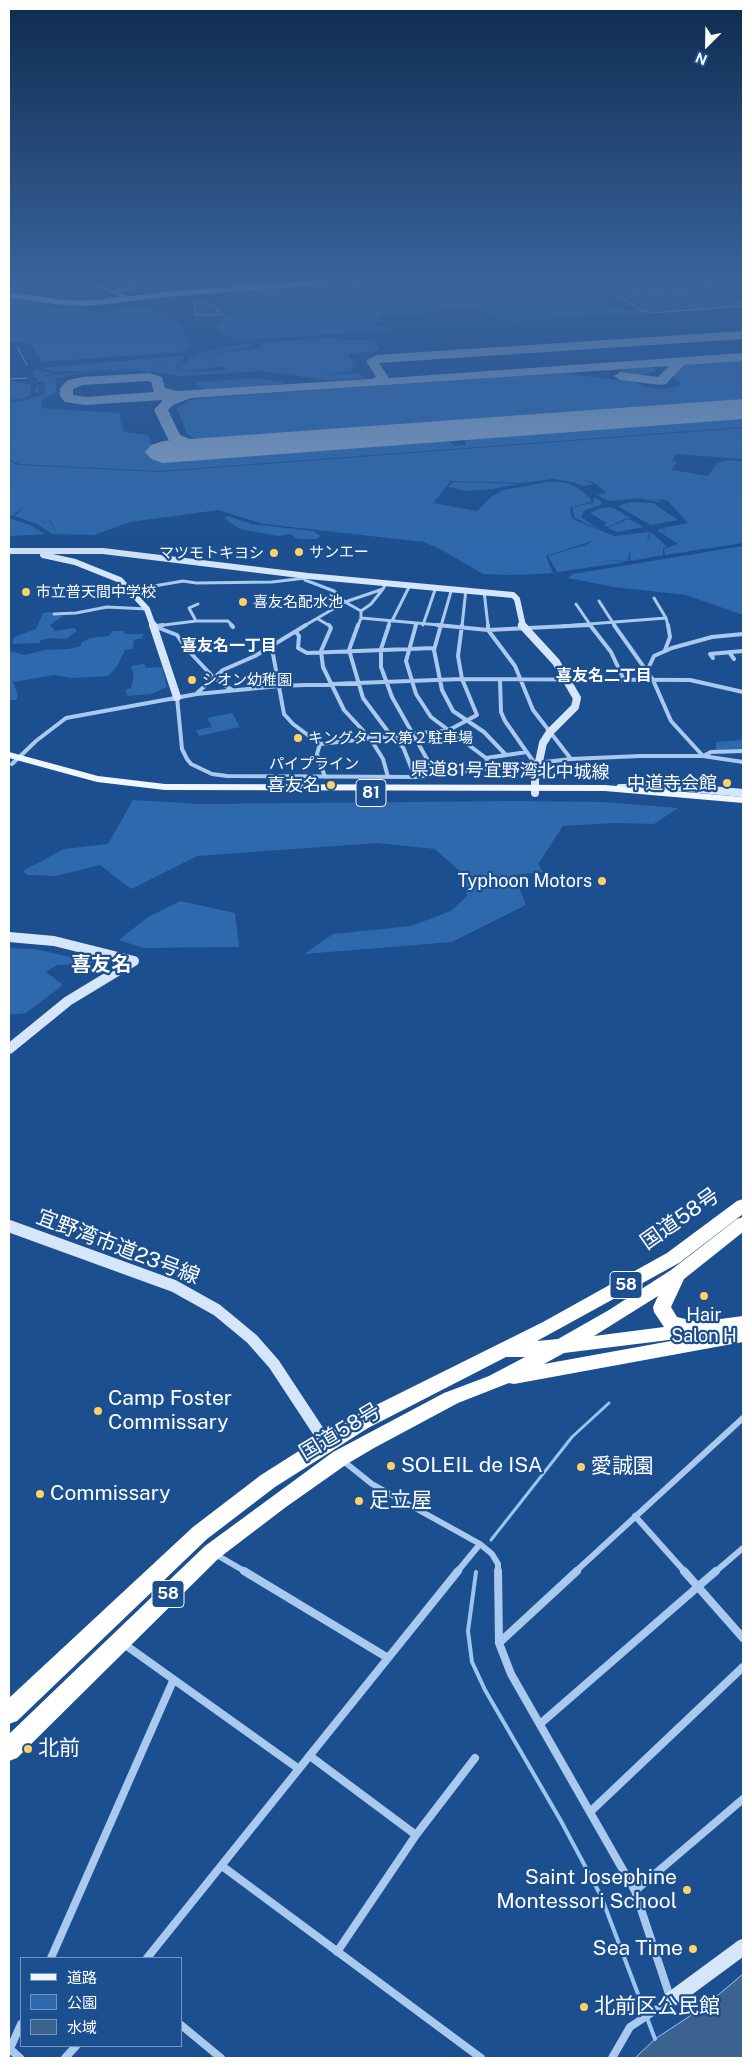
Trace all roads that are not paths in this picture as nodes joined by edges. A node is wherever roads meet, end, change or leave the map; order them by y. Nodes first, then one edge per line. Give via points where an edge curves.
1 (9, 551) edge
2 (23, 551) junction
3 (306, 578) junction
4 (410, 585) junction
5 (385, 586) junction
6 (436, 587) junction
7 (452, 588) junction
8 (466, 589) junction
9 (132, 590) junction
10 (484, 591) junction
11 (654, 598) dead end
12 (599, 601) dead end
13 (346, 602) junction
14 (198, 604) dead end
15 (576, 604) dead end
16 (147, 609) junction
17 (361, 611) junction
18 (54, 614) dead end
19 (361, 618) junction
20 (666, 618) junction
21 (318, 619) junction
22 (196, 621) junction
23 (391, 621) junction
24 (416, 624) junction
25 (423, 624) junction
26 (613, 624) junction
27 (588, 625) junction
28 (153, 626) junction
29 (233, 627) dead end
30 (440, 627) junction
31 (523, 628) junction
32 (462, 629) junction
33 (488, 630) junction
34 (296, 632) junction
35 (743, 634) edge
36 (269, 648) junction
37 (409, 648) junction
38 (434, 648) junction
39 (380, 649) junction
40 (349, 650) junction
41 (665, 650) junction
42 (322, 651) junction
43 (743, 651) edge
44 (729, 652) junction
45 (713, 658) dead end
46 (734, 658) dead end
47 (647, 671) junction
48 (214, 678) junction
49 (462, 679) junction
50 (440, 680) junction
51 (500, 680) junction
52 (523, 680) junction
53 (624, 680) junction
54 (653, 680) junction
55 (413, 681) junction
56 (569, 681) junction
57 (386, 682) junction
58 (358, 683) junction
59 (333, 684) junction
60 (279, 686) junction
61 (232, 690) junction
62 (743, 692) edge
63 (197, 694) junction
64 (177, 697) junction
65 (467, 720) junction
66 (449, 730) junction
67 (550, 732) junction
68 (413, 734) junction
69 (392, 737) junction
70 (370, 738) junction
71 (320, 744) junction
72 (743, 750) edge
73 (527, 752) junction
74 (506, 755) junction
75 (703, 756) junction
76 (486, 758) junction
77 (12, 760) edge
78 (570, 760) junction
79 (743, 762) edge
80 (538, 764) junction
81 (489, 771) junction
82 (436, 775) junction
83 (325, 777) junction
84 (388, 777) junction
85 (416, 778) junction
86 (381, 782) junction
87 (605, 788) junction
88 (701, 789) junction
89 (534, 790) junction
90 (743, 793) edge
91 (683, 797) junction
92 (743, 800) edge
93 (743, 807) edge
94 (9, 937) edge
95 (9, 1049) edge
96 (743, 1205) edge
97 (743, 1223) edge
98 (9, 1226) edge
99 (676, 1275) junction
100 (579, 1311) junction
101 (722, 1326) junction
102 (743, 1333) edge
103 (573, 1343) junction
104 (661, 1350) junction
105 (501, 1352) junction
106 (496, 1381) junction
107 (743, 1418) edge
108 (333, 1450) junction
109 (635, 1516) junction
110 (480, 1544) junction
111 (743, 1548) edge
112 (212, 1552) junction
113 (700, 1587) junction
114 (743, 1638) edge
115 (120, 1641) junction
116 (499, 1643) junction
117 (388, 1658) junction
118 (743, 1667) edge
119 (173, 1681) junction
120 (9, 1713) edge
121 (540, 1724) junction
122 (9, 1750) edge
123 (310, 1756) junction
124 (475, 1758) dead end
125 (299, 1769) junction
126 (743, 1799) edge
127 (590, 1812) junction
128 (416, 1835) junction
129 (222, 1866) junction
130 (635, 1891) junction
131 (743, 1947) edge
132 (337, 1952) junction
133 (52, 1957) edge
134 (148, 1957) edge
135 (667, 2003) junction
136 (20, 2026) edge
137 (182, 2026) edge
138 (75, 2047) edge
139 (9, 2050) edge
140 (20, 2058) edge
141 (65, 2058) edge
142 (221, 2058) edge
143 (481, 2058) edge
144 (612, 2058) edge

1 - 2 street
2 - 3 street via 103,551
2 - 9 street, パイプライン via 75,562 120,580
3 - 5 street
3 - 9 street via 221,583 183,581
3 - 13 street via 334,591
4 - 5 street
4 - 6 street
4 - 23 street
5 - 13 street
5 - 17 street
6 - 7 street
6 - 25 street
7 - 8 street
7 - 30 street
8 - 10 street
8 - 32 street
9 - 16 street, パイプライン
10 - 31 street via 516,597
10 - 33 street
11 - 20 street
12 - 26 street
13 - 17 street
13 - 21 street
14 - 22 street via 189,608
15 - 27 street
16 - 18 street via 107,607
16 - 28 street, パイプライン
17 - 19 street
19 - 23 street
19 - 40 street
20 - 26 street
20 - 41 street via 670,637
21 - 34 street
21 - 42 street via 330,624 331,628
22 - 28 street
22 - 29 street via 228,621
23 - 24 street
23 - 39 street
24 - 25 street
24 - 37 street
25 - 30 street
26 - 27 street
26 - 47 street
27 - 31 street
27 - 53 street via 611,652
28 - 48 street via 177,635
28 - 64 street, パイプライン
30 - 32 street
30 - 38 street
31 - 33 street
31 - 56 street via 546,649
32 - 33 street
32 - 49 street via 458,656
33 - 52 street
34 - 36 street
34 - 42 street via 298,648 307,652
35 - 41 street via 712,637
36 - 48 street via 223,670
36 - 60 street
37 - 38 street
37 - 39 street
37 - 55 street via 406,661
38 - 50 street
39 - 40 street
39 - 57 street
40 - 42 street
40 - 58 street
41 - 47 street via 654,656
42 - 59 street via 323,667
43 - 44 street
44 - 45 street via 710,654
44 - 46 street
47 - 54 street
48 - 61 street
48 - 63 street
49 - 50 street
49 - 51 street
49 - 65 street via 478,715
50 - 55 street
50 - 65 street via 444,697 453,711
51 - 52 street
51 - 73 street via 501,712
52 - 56 street
52 - 67 street via 533,710
53 - 54 street
53 - 56 street
54 - 62 street via 696,681
54 - 75 street via 670,721
55 - 57 street
55 - 66 street via 416,694 431,717
56 - 67 street via 577,703
57 - 58 street
57 - 68 street
58 - 59 street
58 - 69 street via 363,698
59 - 60 street
59 - 70 street via 344,710
60 - 61 street
60 - 71 street via 284,714
61 - 63 street
63 - 64 street
64 - 77 street via 66,718
64 - 83 street, パイプライン via 182,749 191,764 212,774 227,776
65 - 66 street
65 - 74 street
66 - 68 street
66 - 76 street
67 - 78 street
67 - 80 street via 543,743
68 - 69 street
68 - 82 street
69 - 70 street
69 - 85 street via 403,746
70 - 71 street
70 - 84 street via 383,759
71 - 83 street via 317,754
72 - 75 street via 711,752
73 - 74 street
73 - 80 street
74 - 76 street
75 - 78 street, パイプライン
75 - 79 street, パイプライン
76 - 81 street
77 - 86 main road, 県道81号宜野湾北中城線 / 81 via 97,779 165,787
77 - 89 main road, 県道81号宜野湾北中城線 / 81 via 74,781 167,792
78 - 80 street, パイプライン
80 - 81 street, パイプライン
80 - 89 street
81 - 82 street, パイプライン
82 - 85 street, パイプライン
83 - 86 street, パイプライン
84 - 85 street, パイプライン
84 - 86 street, パイプライン
86 - 89 main road, 県道81号宜野湾北中城線 / 81
87 - 88 street
87 - 89 main road, 県道81号宜野湾北中城線 / 81
87 - 91 main road, 県道81号宜野湾北中城線 / 81
88 - 90 street
88 - 91 street via 690,790
89 - 91 main road, 県道81号宜野湾北中城線 / 81
91 - 92 main road, 県道81号宜野湾北中城線 / 81
91 - 93 main road, 県道81号宜野湾北中城線 / 81
94 - 95 street via 54,941 134,961 68,1001
96 - 100 highway, 国道58号 / 58 via 673,1258
97 - 99 highway, 国道58号 / 58
98 - 108 street, 宜野湾市道23号線 via 174,1286 217,1310 252,1339 274,1364
99 - 101 highway, 58 via 662,1307 665,1316 680,1326
99 - 103 highway, 国道58号 / 58
100 - 103 highway via 574,1320
100 - 105 highway, 国道58号 / 58
101 - 102 highway, 58
101 - 103 highway, 58
102 - 104 highway, 58
103 - 104 highway via 604,1351
103 - 105 highway, 58
103 - 106 highway, 国道58号 / 58
104 - 106 highway, 58
105 - 108 highway, 国道58号 / 58 via 361,1422
106 - 108 highway, 国道58号 / 58
107 - 109 street
108 - 110 street via 372,1484
108 - 112 highway, 国道58号 / 58
108 - 120 highway, 国道58号 / 58 via 268,1481 200,1533
109 - 113 street
109 - 116 street
110 - 116 street via 498,1564
110 - 117 street
111 - 113 street
112 - 115 highway, 国道58号 / 58
112 - 117 street
113 - 114 street
113 - 121 street
115 - 119 street
115 - 122 highway, 国道58号 / 58
116 - 121 street via 511,1674
117 - 123 street
118 - 127 street
119 - 125 street
119 - 133 street
121 - 127 street
123 - 125 street
123 - 128 street
124 - 128 street
125 - 129 street
126 - 130 street
127 - 130 street
128 - 132 street
129 - 132 street
129 - 134 street
130 - 135 street
131 - 135 street
132 - 143 street
135 - 144 street via 630,2027
136 - 139 street
137 - 142 street
138 - 141 street
139 - 140 street

